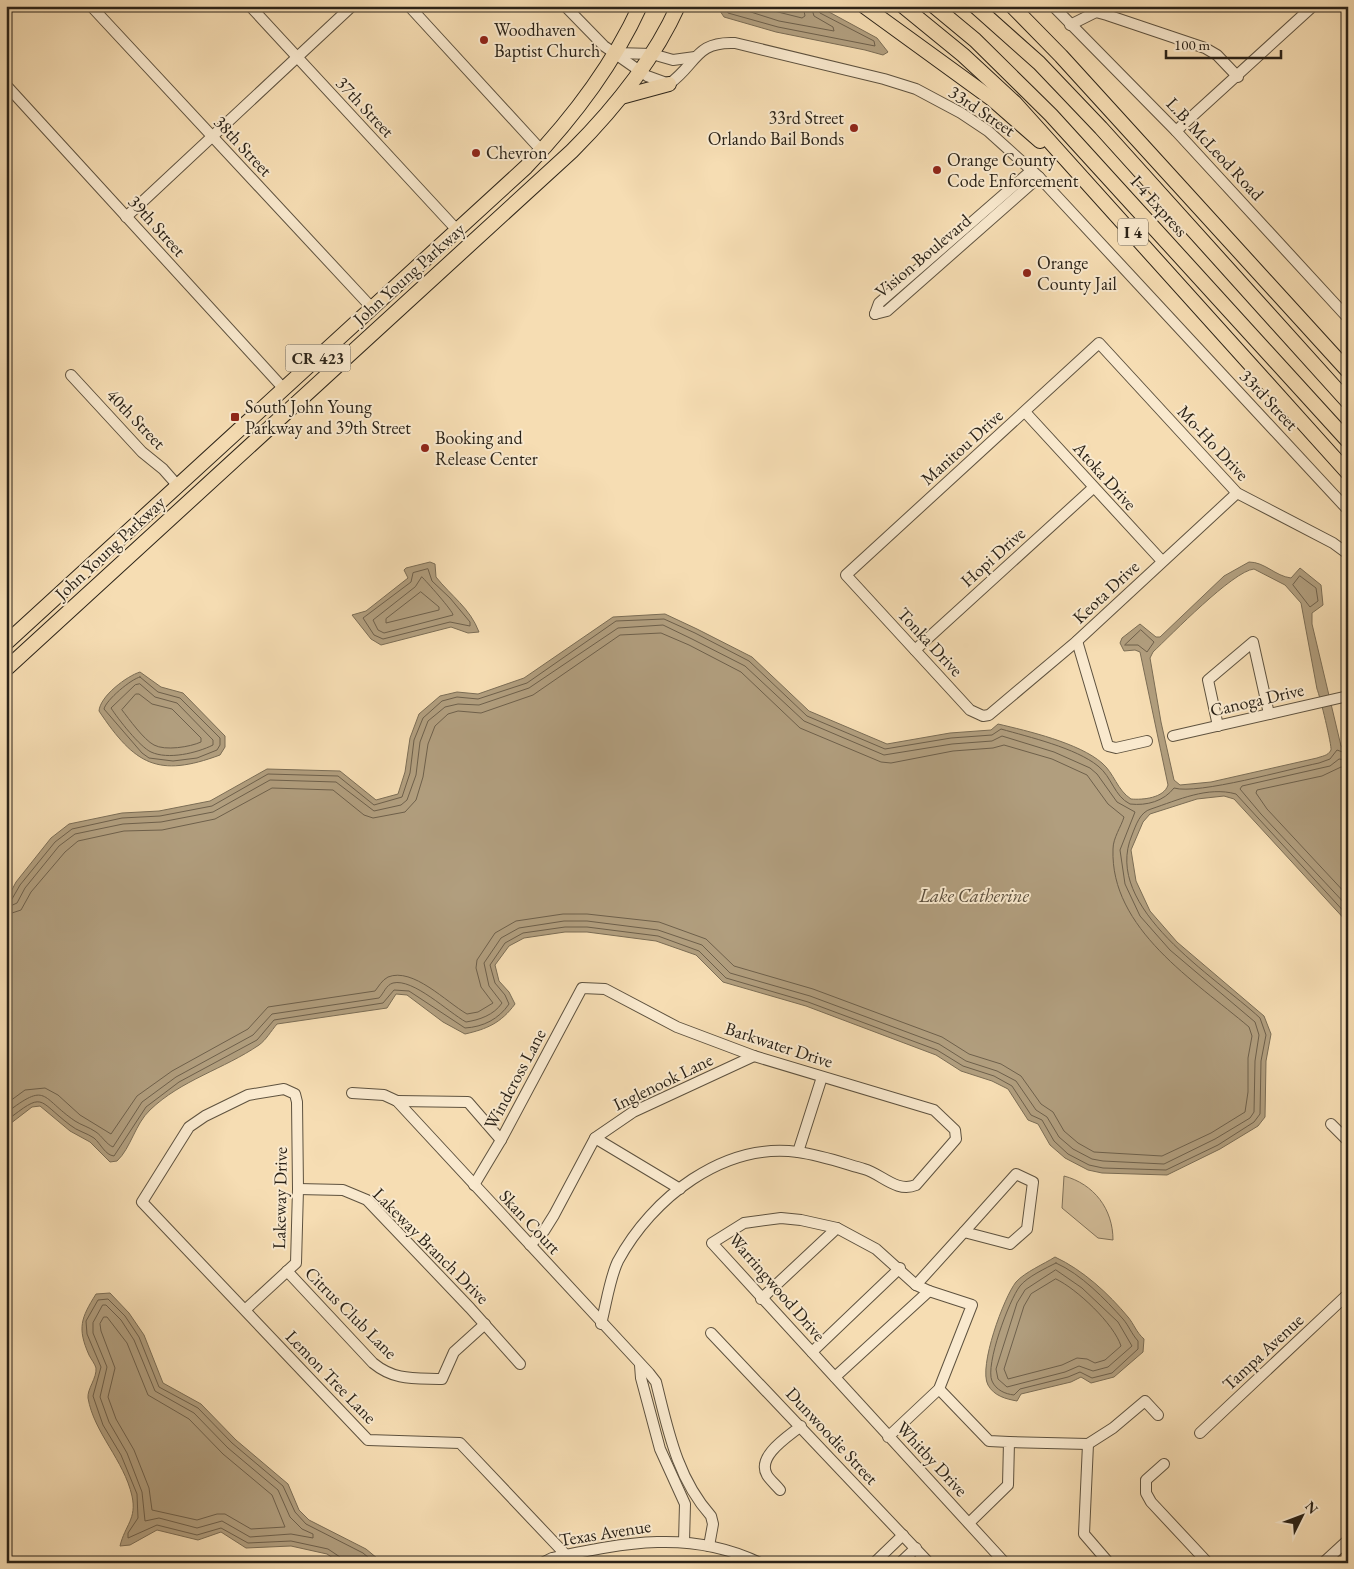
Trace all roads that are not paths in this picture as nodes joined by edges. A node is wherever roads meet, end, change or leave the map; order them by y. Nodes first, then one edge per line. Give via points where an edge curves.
1 (11, 6) edge
2 (91, 6) edge
3 (250, 6) edge
4 (352, 6) edge
5 (409, 6) edge
6 (565, 6) edge
7 (640, 6) edge
8 (864, 6) edge
9 (903, 6) edge
10 (934, 6) edge
11 (975, 6) edge
12 (1012, 6) edge
13 (1054, 6) edge
14 (1313, 6) edge
15 (676, 9) edge
16 (6, 10) edge
17 (1070, 25) junction
18 (616, 53) junction
19 (652, 54) junction
20 (297, 57) junction
21 (695, 57) junction
22 (640, 71) junction
23 (1238, 77) junction
24 (669, 84) junction
25 (6, 85) edge
26 (621, 97) junction
27 (1176, 131) junction
28 (212, 136) junction
29 (542, 151) junction
30 (1036, 173) junction
31 (1106, 202) junction
32 (126, 217) junction
33 (457, 230) junction
34 (444, 267) junction
35 (372, 308) junction
36 (1348, 318) edge
37 (1099, 343) joint
38 (1348, 371) edge
39 (71, 375) dead end
40 (284, 389) junction
41 (1348, 402) edge
42 (1025, 412) junction
43 (259, 437) junction
44 (1348, 441) edge
45 (1348, 473) edge
46 (178, 486) junction
47 (1093, 488) junction
48 (1236, 493) junction
49 (1348, 510) edge
50 (1348, 554) edge
51 (1162, 561) junction
52 (846, 575) joint
53 (1077, 641) junction
54 (6, 643) edge
55 (915, 650) junction
56 (6, 669) edge
57 (1348, 696) edge
58 (996, 712) joint
59 (1269, 714) junction
60 (1218, 726) junction
61 (1172, 736) dead end
62 (1147, 741) dead end
63 (582, 988) joint
64 (754, 1056) junction
65 (822, 1077) junction
66 (352, 1093) dead end
67 (397, 1101) junction
68 (1331, 1124) dead end
69 (595, 1138) junction
70 (501, 1140) junction
71 (1348, 1141) edge
72 (798, 1152) junction
73 (474, 1185) junction
74 (298, 1189) junction
75 (680, 1189) junction
76 (142, 1202) joint
77 (836, 1228) junction
78 (964, 1232) junction
79 (530, 1246) junction
80 (900, 1268) junction
81 (287, 1271) junction
82 (916, 1284) junction
83 (929, 1291) junction
84 (1348, 1294) edge
85 (761, 1298) junction
86 (245, 1310) junction
87 (485, 1324) junction
88 (602, 1324) junction
89 (711, 1333) dead end
90 (812, 1352) junction
91 (520, 1364) dead end
92 (640, 1366) junction
93 (835, 1377) junction
94 (940, 1389) junction
95 (1158, 1415) dead end
96 (800, 1426) junction
97 (1200, 1433) dead end
98 (888, 1437) junction
99 (1009, 1442) junction
100 (1088, 1444) junction
101 (1164, 1464) dead end
102 (780, 1490) dead end
103 (969, 1523) junction
104 (903, 1535) junction
105 (1348, 1540) edge
106 (684, 1542) junction
107 (709, 1546) junction
108 (916, 1548) junction
109 (566, 1555) junction
110 (542, 1563) edge
111 (760, 1563) edge
112 (874, 1563) edge
113 (900, 1563) edge
114 (929, 1563) edge
115 (1006, 1563) edge
116 (1109, 1563) edge
117 (1208, 1563) edge
118 (1322, 1563) edge

1 - 16 street
2 - 28 street, 38th Street
3 - 20 street, 37th Street
4 - 20 street
5 - 29 street
6 - 18 street via 597,40
7 - 18 highway, John Young Parkway / CR 423
8 - 31 highway via 992,99
9 - 31 highway, I 4 via 1010,98
10 - 44 highway, I-4 Express via 982,47 1050,115
11 - 41 highway, I-4 Express via 1039,63 1101,128
12 - 38 highway
13 - 17 street, L.B. McLeod Road
14 - 23 street
15 - 19 highway, John Young Parkway / CR 423
17 - 23 street via 1096,12 1107,14 1205,48 1217,55
17 - 27 street, L.B. McLeod Road
18 - 19 street, 33rd Street
18 - 22 street
18 - 29 highway, John Young Parkway / CR 423 via 578,108
19 - 21 street, 33rd Street via 673,60
19 - 22 highway, John Young Parkway / CR 423
20 - 28 street
20 - 33 street, 37th Street
21 - 24 street, 33rd Street via 683,74
21 - 30 street, 33rd Street via 712,44 734,43 901,84 961,113
22 - 24 street
22 - 26 highway, John Young Parkway / CR 423
23 - 27 street
24 - 26 highway
25 - 32 street, 39th Street
26 - 34 highway, John Young Parkway / CR 423 via 572,151
27 - 36 street, L.B. McLeod Road
28 - 32 street
28 - 35 street, 38th Street
29 - 33 highway, John Young Parkway / CR 423
30 - 30 street, Vision Boulevard via 879,303 875,314 887,311
30 - 49 street, 33rd Street
31 - 45 highway, I 4
32 - 40 street, 39th Street
33 - 34 highway
33 - 35 highway, John Young Parkway / CR 423
34 - 43 highway, John Young Parkway / CR 423
35 - 40 highway, John Young Parkway / CR 423
37 - 42 street, Manitou Drive
37 - 48 street, Mo-Ho Drive
39 - 46 street, 40th Street
40 - 43 highway via 281,401
40 - 46 highway, John Young Parkway / CR 423
42 - 47 street, Atoka Drive
42 - 52 street, Manitou Drive
43 - 56 highway, John Young Parkway / CR 423
46 - 54 highway, John Young Parkway / CR 423
47 - 51 street, Atoka Drive
47 - 55 street, Hopi Drive
48 - 50 street, Mo-Ho Drive
48 - 51 street, Keota Drive
51 - 53 street, Keota Drive
52 - 55 street, Tonka Drive
53 - 58 street, Keota Drive
53 - 62 street via 1108,746 1116,748
55 - 58 street, Tonka Drive via 970,710 983,716
57 - 59 street, Canoga Drive
59 - 60 street, Canoga Drive
59 - 60 street via 1253,642 1208,680
60 - 61 street, Canoga Drive
63 - 64 street, Barkwater Drive via 605,989 677,1027
63 - 70 street, Windcross Lane
64 - 65 street, Barkwater Drive
64 - 69 street, Inglenook Lane via 633,1112
65 - 72 street
65 - 72 street, Barkwater Drive via 934,1110 955,1130 956,1140 916,1185 907,1189 867,1170
66 - 67 street via 378,1094
67 - 70 street via 468,1102
67 - 73 street, Skan Court
68 - 71 street
69 - 75 street
69 - 79 street, Inglenook Lane via 554,1216
70 - 73 street, Windcross Lane
72 - 75 street via 756,1152 738,1156
73 - 79 street, Skan Court
74 - 76 street, Lakeway Drive via 297,1102 294,1094 284,1089 256,1093 204,1116 189,1127
74 - 81 street, Lakeway Drive via 296,1263
74 - 87 street, Lakeway Branch Drive via 343,1190 367,1200
75 - 88 street via 650,1215 617,1263
76 - 86 street, Lemon Tree Lane
77 - 80 street, Warringwood Drive via 876,1249
77 - 85 street
77 - 85 street, Warringwood Drive via 781,1218 744,1222 712,1243
78 - 78 street via 1016,1174 1033,1182 1027,1229 1010,1244
78 - 82 street
79 - 88 street, Skan Court
80 - 82 street, Warringwood Drive
80 - 90 street
81 - 86 street, Lakeway Drive
81 - 87 street, Citrus Club Lane via 373,1363 400,1378 442,1379 454,1352
82 - 83 street, Warringwood Drive
83 - 93 street
83 - 94 street, Warringwood Drive via 972,1305
84 - 97 street, Tampa Avenue
85 - 90 street, Warringwood Drive
86 - 109 street, Lemon Tree Lane via 368,1440 460,1443
87 - 91 street, Lakeway Branch Drive
88 - 92 street, Skan Court
89 - 96 street, Dunwoodie Street
90 - 93 street, Warringwood Drive
92 - 106 street via 660,1449 685,1504
92 - 107 street, Skan Court via 656,1382 682,1474 711,1516 713,1524
93 - 98 street, Whitby Drive
94 - 98 street
94 - 99 street via 989,1441
95 - 100 street via 1145,1401
96 - 102 street via 770,1453 764,1463 766,1474
96 - 104 street, Dunwoodie Street
98 - 103 street, Whitby Drive
99 - 100 street
99 - 103 street via 1008,1485
100 - 116 street via 1084,1534
101 - 117 street via 1146,1480 1151,1502
103 - 115 street, Whitby Drive
104 - 108 street, Dunwoodie Street
104 - 112 street
105 - 118 street
106 - 107 street, Texas Avenue
106 - 109 street, Texas Avenue via 623,1543
107 - 111 street, Texas Avenue
108 - 113 street
108 - 114 street, Dunwoodie Street
109 - 110 street, Texas Avenue

